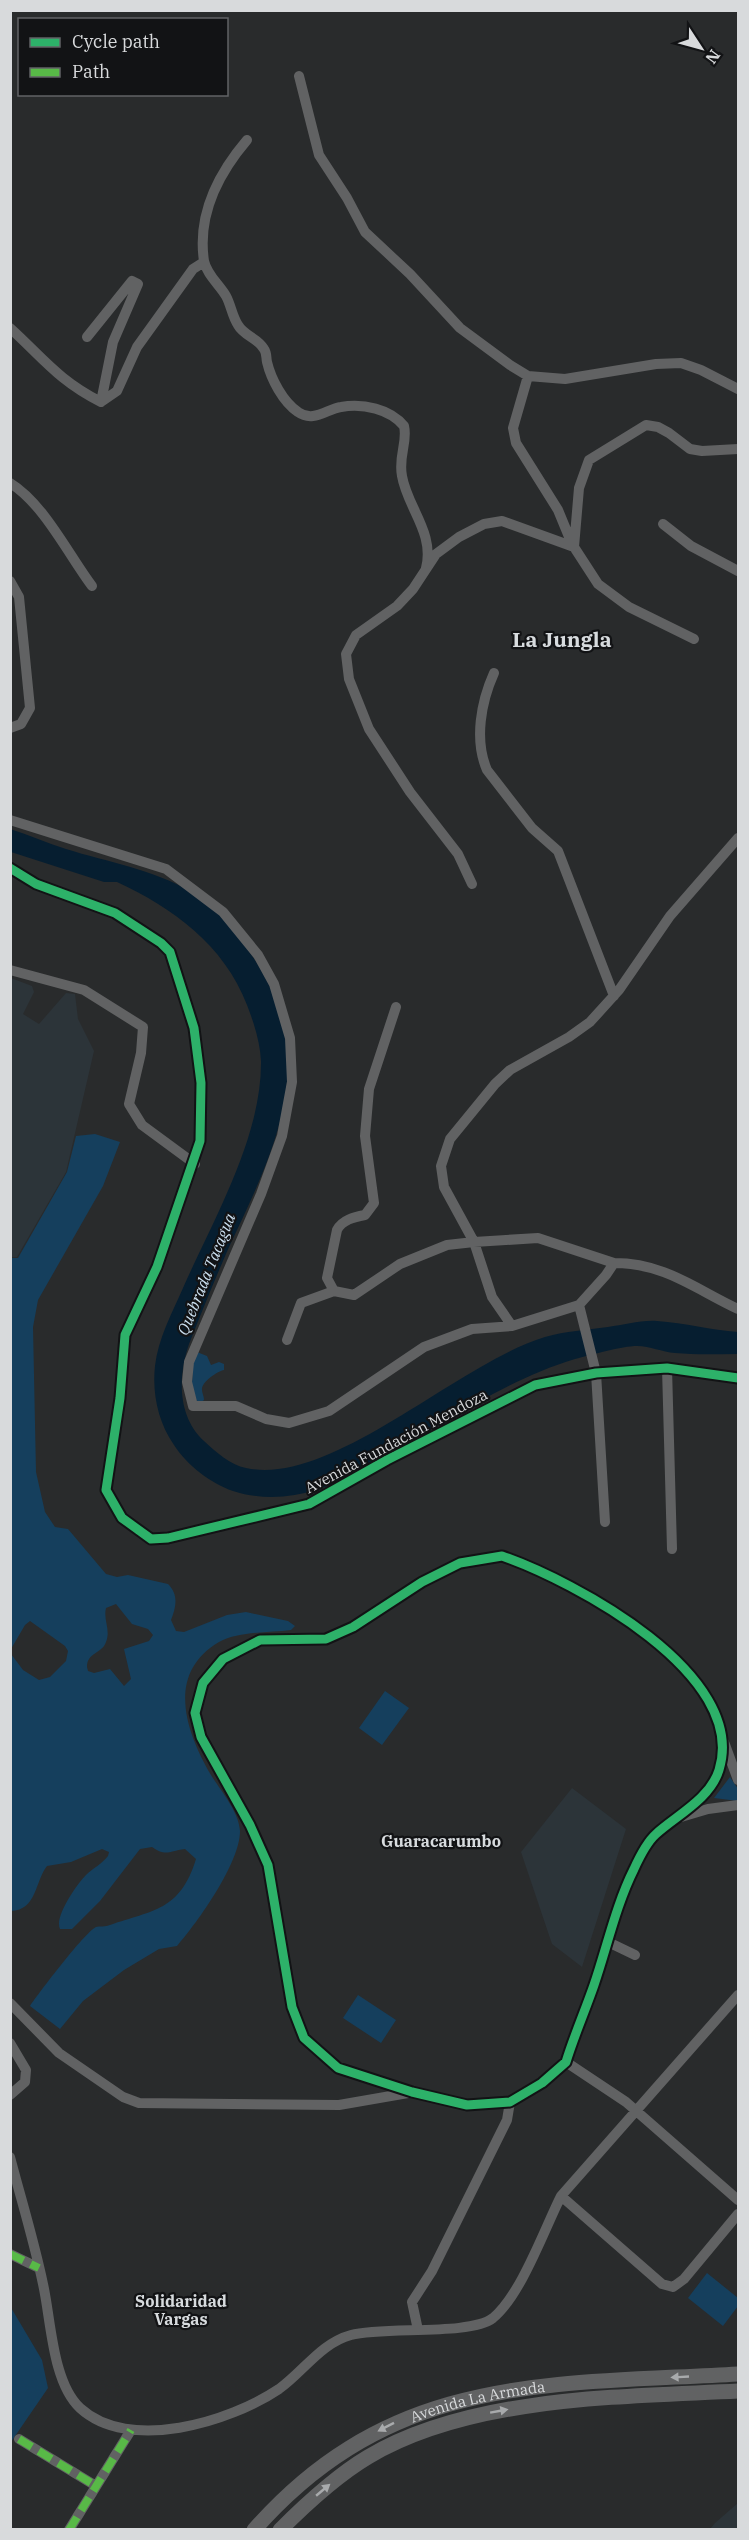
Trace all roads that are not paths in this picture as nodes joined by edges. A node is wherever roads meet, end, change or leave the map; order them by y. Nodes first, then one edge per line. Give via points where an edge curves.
1 (299, 76) dead end
2 (247, 140) dead end
3 (204, 261) junction
4 (10, 328) edge
5 (87, 337) dead end
6 (528, 376) junction
7 (738, 389) edge
8 (101, 402) junction
9 (738, 448) edge
10 (10, 483) edge
11 (663, 524) dead end
12 (574, 547) junction
13 (720, 561) junction
14 (738, 565) edge
15 (426, 568) junction
16 (738, 571) edge
17 (10, 581) edge
18 (92, 586) dead end
19 (694, 639) dead end
20 (494, 673) dead end
21 (10, 728) edge
22 (10, 820) edge
23 (738, 838) edge
24 (10, 868) edge
25 (472, 884) dead end
26 (10, 970) edge
27 (614, 996) junction
28 (396, 1007) dead end
29 (195, 1164) junction
30 (474, 1242) junction
31 (614, 1263) junction
32 (334, 1291) junction
33 (580, 1307) junction
34 (738, 1309) edge
35 (512, 1326) junction
36 (287, 1340) dead end
37 (667, 1368) junction
38 (596, 1373) junction
39 (738, 1378) edge
40 (605, 1522) dead end
41 (672, 1549) dead end
42 (721, 1734) junction
43 (738, 1780) edge
44 (738, 1805) edge
45 (677, 1818) junction
46 (608, 1942) junction
47 (635, 1955) dead end
48 (738, 1995) edge
49 (10, 2003) edge
50 (10, 2043) edge
51 (566, 2062) junction
52 (412, 2092) junction
53 (10, 2095) edge
54 (510, 2102) junction
55 (637, 2112) junction
56 (10, 2157) edge
57 (561, 2196) junction
58 (738, 2200) edge
59 (738, 2214) edge
60 (10, 2254) edge
61 (39, 2268) junction
62 (418, 2330) junction
63 (738, 2374) edge
64 (738, 2391) edge
65 (131, 2430) junction
66 (19, 2439) dead end
67 (96, 2486) junction
68 (69, 2529) edge
69 (254, 2529) edge
70 (280, 2529) edge

1 - 6 street via 319,155 365,232 460,328
2 - 3 street via 215,183 205,220
3 - 8 street via 193,269 137,347 117,391
3 - 15 street via 227,297 237,324 266,351 272,378 298,413 309,416 360,406 387,411 404,426 401,475 423,528 429,557
4 - 8 street via 48,368
5 - 8 street via 132,281 138,284 113,342
6 - 7 street via 565,379 681,363
6 - 12 street via 513,428 516,443 558,510
9 - 12 street via 690,449 664,430 646,425 608,446 589,460 583,475
10 - 18 street via 22,490 44,516
11 - 13 street via 691,546
12 - 15 street via 502,520 494,521 459,537 436,554
12 - 19 street via 610,595
13 - 14 street
13 - 16 street
15 - 25 street via 397,606 356,635 346,654 348,673 369,729 458,855
17 - 21 street via 19,597 30,708 21,724
20 - 27 street via 480,723 487,770 532,828 558,851
22 - 35 street via 166,869 223,912 258,955 274,984 290,1038 292,1082 282,1136 189,1362 187,1388 193,1406 236,1406 266,1419 289,1423 329,1411 424,1347 472,1329
23 - 27 street via 670,916
24 - 29 street, Avenida Fundación Mendoza via 36,884 115,913 170,952 199,1050 200,1141
26 - 29 street via 84,990 143,1027 129,1104 142,1125
27 - 30 street via 590,1022 569,1037 510,1070 450,1139 441,1166 444,1187
28 - 32 street via 369,1089 366,1136 374,1203 365,1215 351,1218 336,1230 327,1278
29 - 38 street, Avenida Fundación Mendoza via 157,1267 124,1335 120,1398 106,1490 122,1518 151,1539 300,1507 535,1385
30 - 31 street via 538,1238
30 - 32 street via 447,1245 400,1264 354,1295
30 - 35 street via 492,1297
31 - 33 street
31 - 34 street via 651,1266
32 - 36 street via 301,1303
33 - 35 street
33 - 38 street
37 - 38 street, Avenida Fundación Mendoza
37 - 39 street, Avenida Fundación Mendoza
37 - 41 street
38 - 40 street
42 - 43 street
42 - 45 street via 719,1769 714,1780
42 - 52 street via 705,1695 683,1666 649,1634 536,1568 502,1556 460,1563 326,1639 260,1640 223,1659 203,1683 195,1713 201,1737 268,1865 292,2007 304,2038 338,2068
44 - 45 street
45 - 46 street via 654,1836 634,1869
46 - 47 street
46 - 51 street
48 - 55 street
49 - 52 street via 59,2053 123,2097 139,2103 339,2105
50 - 53 street via 26,2070 25,2082
51 - 54 street via 542,2083
51 - 55 street
52 - 54 street via 467,2105
54 - 62 street via 507,2120 432,2271 412,2302
55 - 57 street
55 - 58 street
56 - 61 street
57 - 59 street via 662,2284 673,2287
57 - 62 street via 509,2301 494,2317 484,2324
60 - 61 street
61 - 65 street via 65,2387 79,2407 97,2420
62 - 65 street via 349,2335 314,2357 277,2390 217,2419 192,2426
63 -> 69 main road, Avenida La Armada via 524,2388 418,2412 367,2437 319,2469
70 -> 64 main road, Avenida La Armada via 322,2490 368,2457 395,2442 461,2419 532,2405
65 - 67 street
66 - 67 street
67 - 68 street

